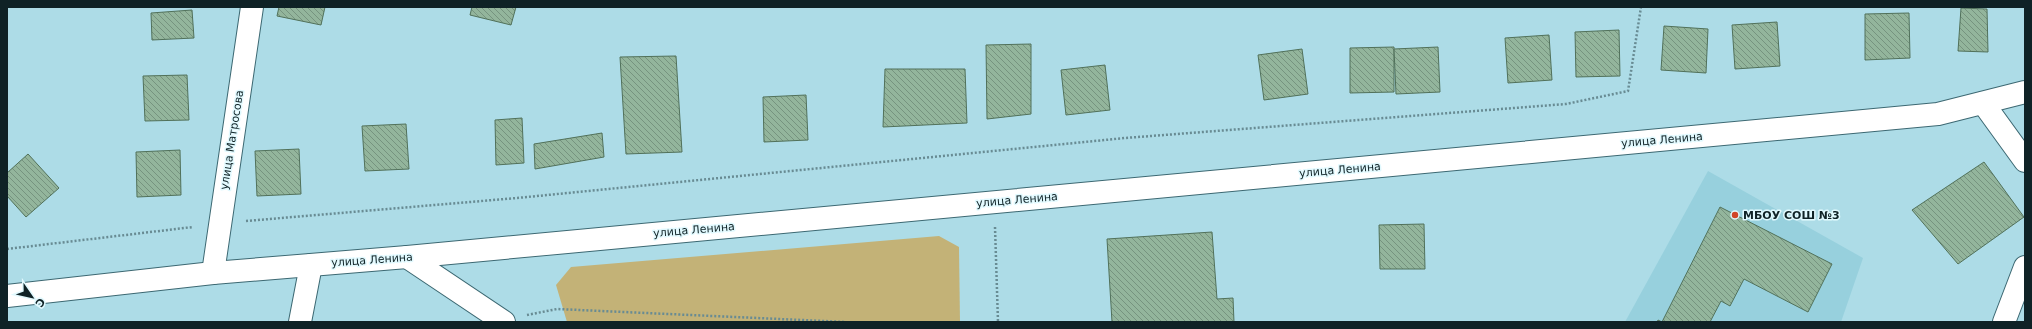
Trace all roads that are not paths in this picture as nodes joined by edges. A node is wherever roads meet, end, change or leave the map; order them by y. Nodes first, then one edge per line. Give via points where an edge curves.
1 (252, 7) edge
2 (2025, 92) edge
3 (1984, 103) junction
4 (2025, 161) edge
5 (407, 258) junction
6 (311, 265) junction
7 (2025, 267) edge
8 (213, 273) junction
9 (7, 296) edge
10 (300, 322) edge
11 (503, 322) edge
12 (2004, 322) edge

1 - 8 street, улица Матросова
2 - 3 street, улица Ленина
3 - 4 street
3 - 5 street, улица Ленина via 1930,115
5 - 6 street, улица Ленина
5 - 11 street
6 - 8 street, улица Ленина
6 - 10 street
7 - 12 street
8 - 9 street, улица Ленина

